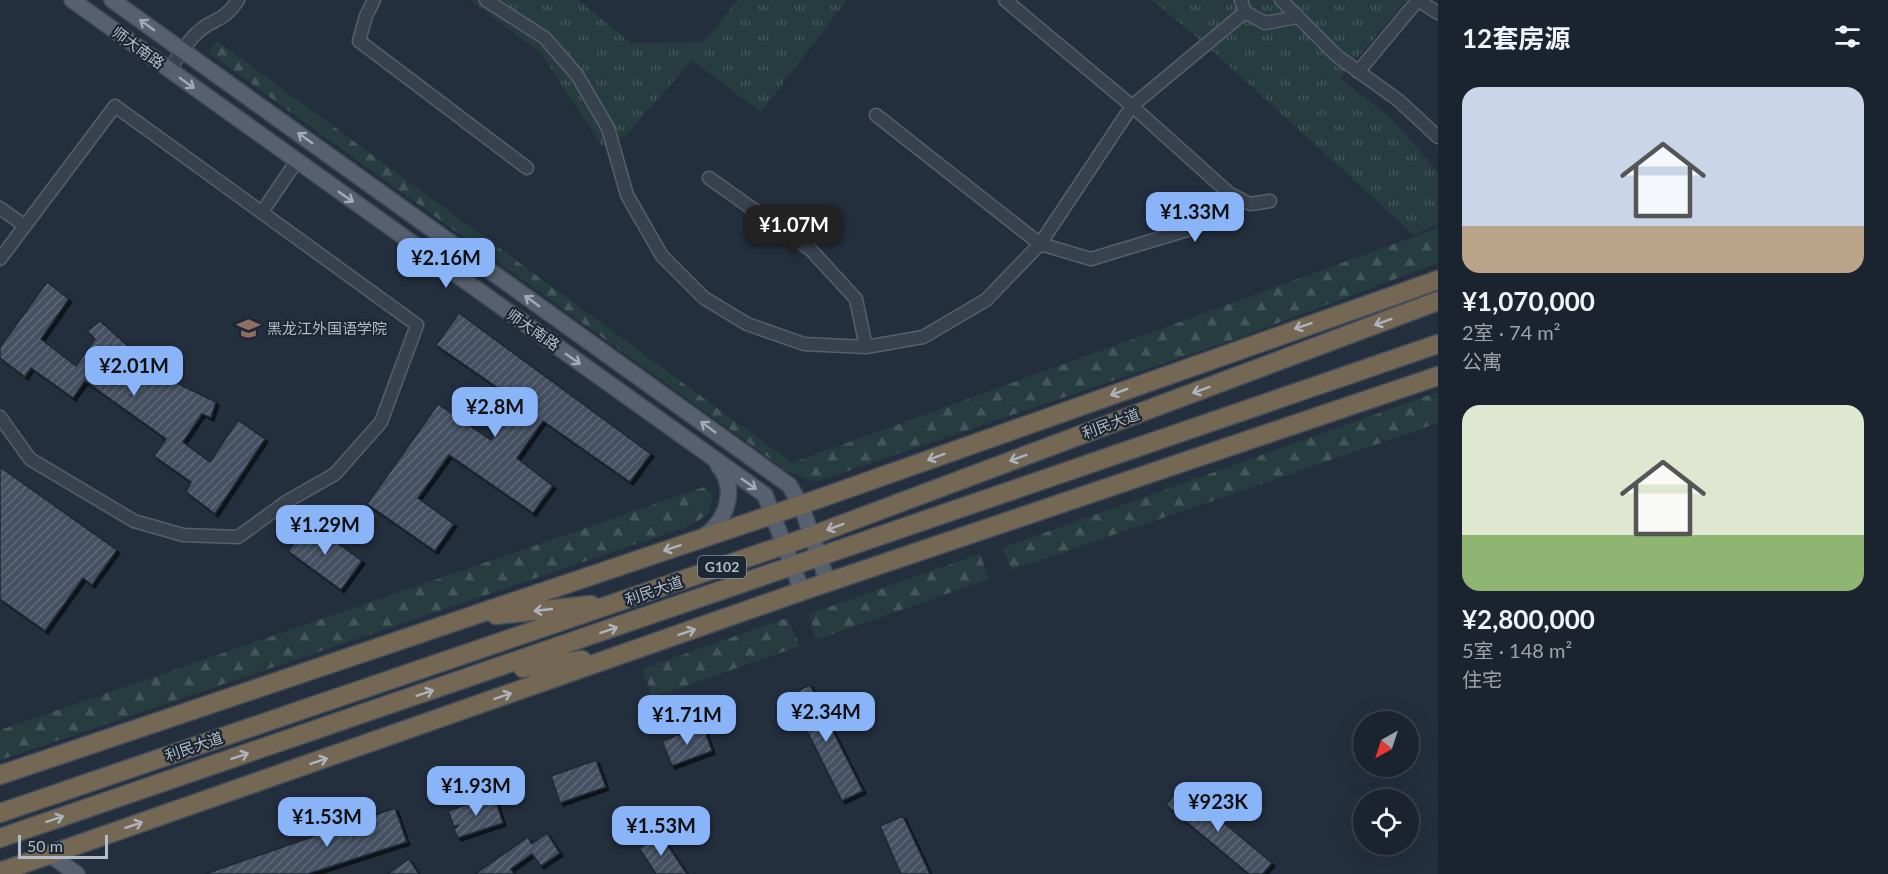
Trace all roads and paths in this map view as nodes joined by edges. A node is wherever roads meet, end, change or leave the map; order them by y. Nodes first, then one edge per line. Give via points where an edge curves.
1 (72, 0) edge
2 (112, 0) edge
3 (238, 0) edge
4 (374, 0) edge
5 (486, 0) edge
6 (1005, 0) edge
7 (1281, 0) edge
8 (1243, 6) edge
9 (1438, 13) edge
10 (1297, 18) junction
11 (183, 51) junction
12 (169, 70) junction
13 (1358, 72) junction
14 (1132, 106) junction
15 (876, 115) dead end
16 (1436, 134) edge
17 (296, 162) junction
18 (527, 168) dead end
19 (709, 178) dead end
20 (1230, 194) junction
21 (1270, 201) dead end
22 (0, 208) edge
23 (262, 212) junction
24 (25, 226) junction
25 (1040, 244) junction
26 (0, 259) edge
27 (1438, 280) edge
28 (1438, 301) edge
29 (1438, 344) edge
30 (866, 346) junction
31 (1438, 376) edge
32 (0, 417) edge
33 (710, 456) junction
34 (801, 505) junction
35 (774, 514) junction
36 (811, 536) junction
37 (702, 538) junction
38 (785, 544) junction
39 (819, 556) junction
40 (793, 566) junction
41 (828, 583) junction
42 (802, 591) junction
43 (622, 602) junction
44 (461, 618) junction
45 (617, 656) junction
46 (485, 673) junction
47 (0, 775) edge
48 (0, 813) edge
49 (0, 838) edge
50 (50, 855) junction
51 (0, 872) edge
52 (77, 874) edge

1 - 12 main road, 师大南路
11 -> 2 main road, 师大南路
3 - 11 street via 216,23 198,32
4 - 18 street via 359,40
5 - 30 street via 545,39 577,75 608,128 627,195 662,256 704,298 747,324 804,344
6 - 14 street
7 - 10 street
8 - 10 street via 1265,23
8 - 14 street
9 - 13 street via 1418,0
10 - 13 street
11 - 12 street
34 -> 11 main road, 师大南路 via 789,485
12 -> 17 main road, 师大南路
13 - 16 street
14 - 20 street
14 - 25 street
15 - 25 street
17 - 23 street
17 -> 33 main road, 师大南路
19 - 30 street via 811,250 856,299
20 - 21 street via 1250,204
20 - 25 street via 1197,227 1092,260
22 - 24 street
23 - 24 street via 115,106
23 - 32 street via 417,325 381,422 335,474 286,502 238,537 183,535 135,521 30,459
24 - 26 street
25 - 30 street via 986,300 923,337
27 -> 34 highway
28 -> 36 highway, 利民大道 / G102
29 - 39 highway, 利民大道 / G102
31 - 41 highway
33 -> 35 main road, 师大南路 via 765,495
33 - 37 main road via 728,481 728,498 721,520
34 - 35 highway
34 - 36 main road, 师大南路
35 - 37 highway
35 - 38 main road, 师大南路
36 - 38 highway, 利民大道 / G102
36 - 39 main road, 师大南路
37 -> 44 highway
38 - 40 main road, 师大南路
38 - 43 highway, 利民大道 / G102
39 - 40 highway, 利民大道 / G102
39 - 41 main road, 师大南路
40 - 42 main road, 师大南路
46 -> 40 highway, 利民大道 / G102
41 - 42 highway
45 -> 42 highway
43 -> 44 highway
43 - 48 highway, 利民大道 / G102
44 - 47 highway
45 - 46 highway
50 -> 45 highway
49 -> 46 highway, 利民大道 / G102
50 - 51 highway
50 - 52 main road

